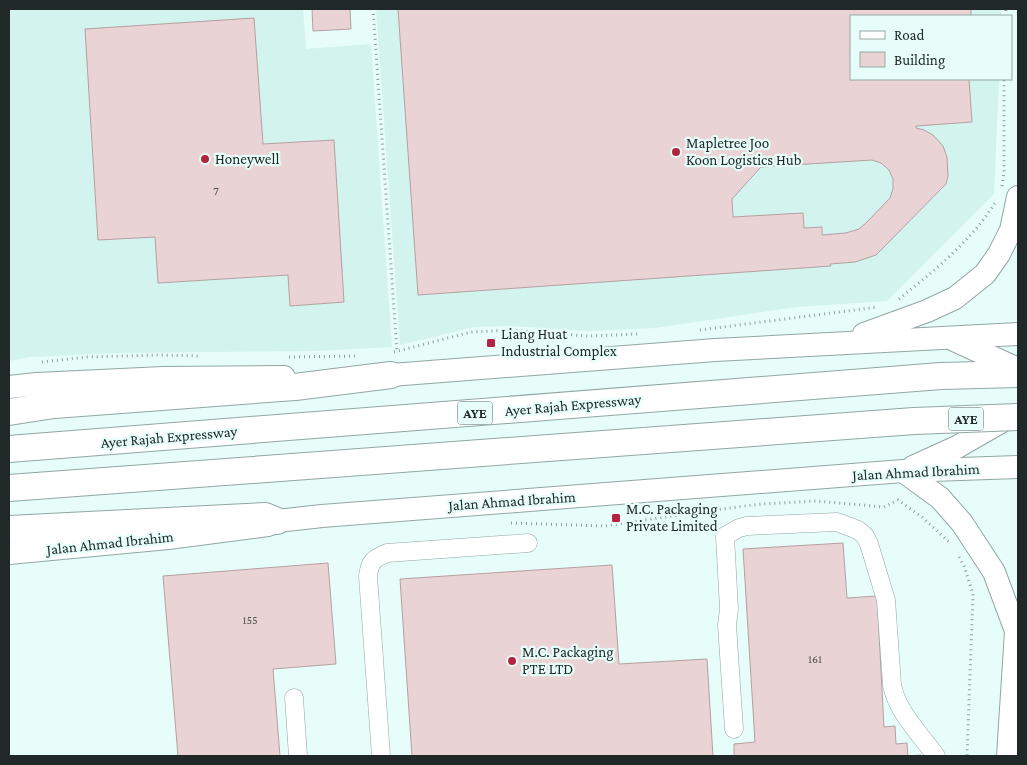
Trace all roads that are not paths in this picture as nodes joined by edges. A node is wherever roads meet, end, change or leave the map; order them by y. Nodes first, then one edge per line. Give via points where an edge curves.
1 (1006, 194) edge
2 (1018, 334) edge
3 (948, 337) junction
4 (837, 343) junction
5 (392, 360) junction
6 (1018, 369) edge
7 (1018, 374) edge
8 (9, 387) edge
9 (9, 412) edge
10 (1018, 412) edge
11 (1018, 417) edge
12 (9, 449) edge
13 (1018, 467) edge
14 (903, 471) junction
15 (9, 488) edge
16 (277, 521) junction
17 (9, 529) edge
18 (528, 543) dead end
19 (9, 553) edge
20 (1018, 596) edge
21 (1016, 631) junction
22 (294, 698) dead end
23 (734, 729) dead end
24 (298, 756) edge
25 (381, 756) edge
26 (936, 756) edge
27 (1008, 756) edge

1 - 4 main road via 1011,230 984,274 956,298
2 - 3 main road
3 - 4 main road
3 - 6 main road
4 - 5 main road
5 - 8 main road
5 - 9 highway via 295,388 54,405
7 - 12 highway, Ayer Rajah Expressway / AYE via 942,376
10 - 14 main road via 957,447
11 - 15 highway, AYE, bridge via 914,421
13 - 14 main road, Jalan Ahmad Ibrahim
14 - 16 main road, Jalan Ahmad Ibrahim
14 - 21 main road via 940,498 962,523 994,572
16 - 17 highway via 265,516
16 - 19 main road, Jalan Ahmad Ibrahim via 268,525 168,538
18 - 25 lane via 387,553 369,565
20 - 21 main road
21 - 27 main road
22 - 24 lane
23 - 26 lane via 725,536 747,526 837,522 858,530 869,544 886,600 894,695

